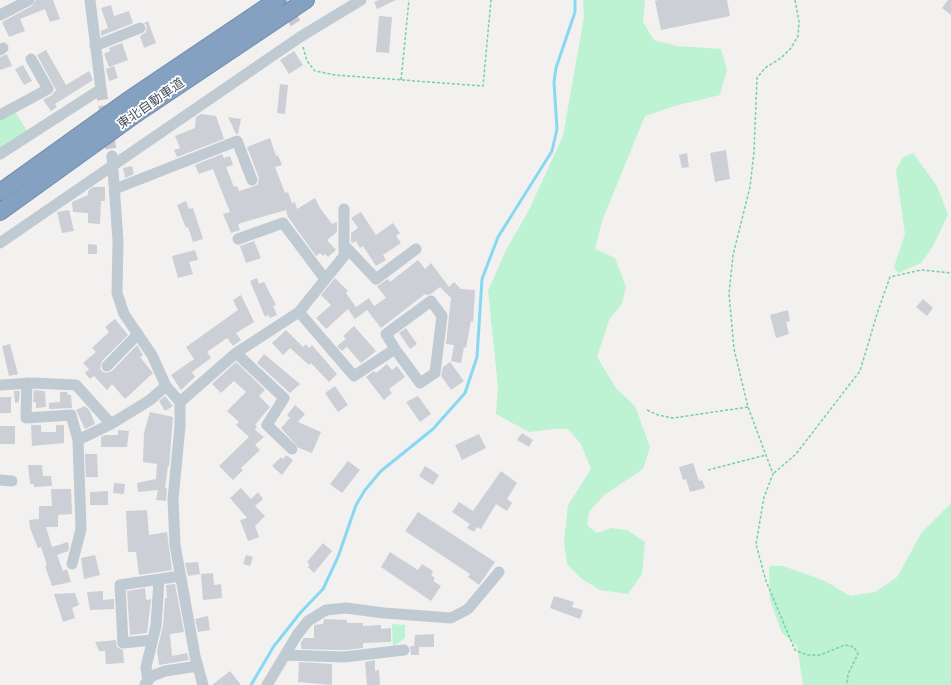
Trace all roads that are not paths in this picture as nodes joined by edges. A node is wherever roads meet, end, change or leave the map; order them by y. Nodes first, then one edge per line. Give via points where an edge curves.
1 (29, 0) edge
2 (90, 0) edge
3 (277, 0) edge
4 (306, 0) edge
5 (361, 0) edge
6 (0, 15) edge
7 (140, 28) dead end
8 (95, 46) junction
9 (31, 59) dead end
10 (0, 115) edge
11 (0, 154) edge
12 (113, 161) junction
13 (252, 180) dead end
14 (115, 189) junction
15 (0, 192) edge
16 (344, 209) dead end
17 (0, 212) edge
18 (238, 238) dead end
19 (0, 243) edge
20 (344, 245) junction
21 (416, 249) dead end
22 (326, 279) junction
23 (299, 312) junction
24 (138, 334) junction
25 (395, 349) junction
26 (236, 352) junction
27 (107, 366) dead end
28 (27, 383) junction
29 (0, 385) edge
30 (166, 386) junction
31 (180, 402) junction
32 (111, 424) junction
33 (78, 440) junction
34 (292, 449) dead end
35 (0, 480) edge
36 (12, 481) dead end
37 (72, 564) dead end
38 (499, 572) dead end
39 (180, 576) junction
40 (159, 580) junction
41 (152, 640) junction
42 (404, 650) dead end
43 (285, 656) junction
44 (198, 666) junction
45 (203, 685) edge
46 (267, 685) edge

1 - 6 street
2 - 8 street
3 - 15 highway, 東北自動車道 via 140,92
4 - 17 highway, 東北自動車道 via 130,118
5 - 12 street via 299,32
7 - 8 street
8 - 11 street via 101,89
9 - 10 street via 48,88
12 - 14 street
12 - 19 street
13 - 14 street via 237,141
14 - 24 street via 117,293 124,314
16 - 20 street
18 - 22 street via 282,223
20 - 21 street via 376,279
20 - 22 street via 344,256
22 - 23 street
23 - 25 street via 354,376
23 - 26 street
24 - 27 street
24 - 30 street via 152,355
25 - 25 street via 386,334 431,301 442,316 435,373 420,383
26 - 31 street
26 - 34 street via 284,398 267,425
28 - 29 street
28 - 32 street via 76,385
28 - 33 street via 26,418 71,415
30 - 31 street
30 - 32 street via 150,400
31 - 39 street via 172,498
32 - 33 street
33 - 37 street via 81,529
35 - 36 street
38 - 43 street via 468,609 451,618 346,608 326,610 308,621
39 - 40 street
39 - 44 street
40 - 41 street via 156,626
40 - 41 street via 120,585 123,643
41 - 44 street via 146,667 147,682 152,676 165,671
42 - 43 street via 344,658
43 - 46 street
44 - 45 street

